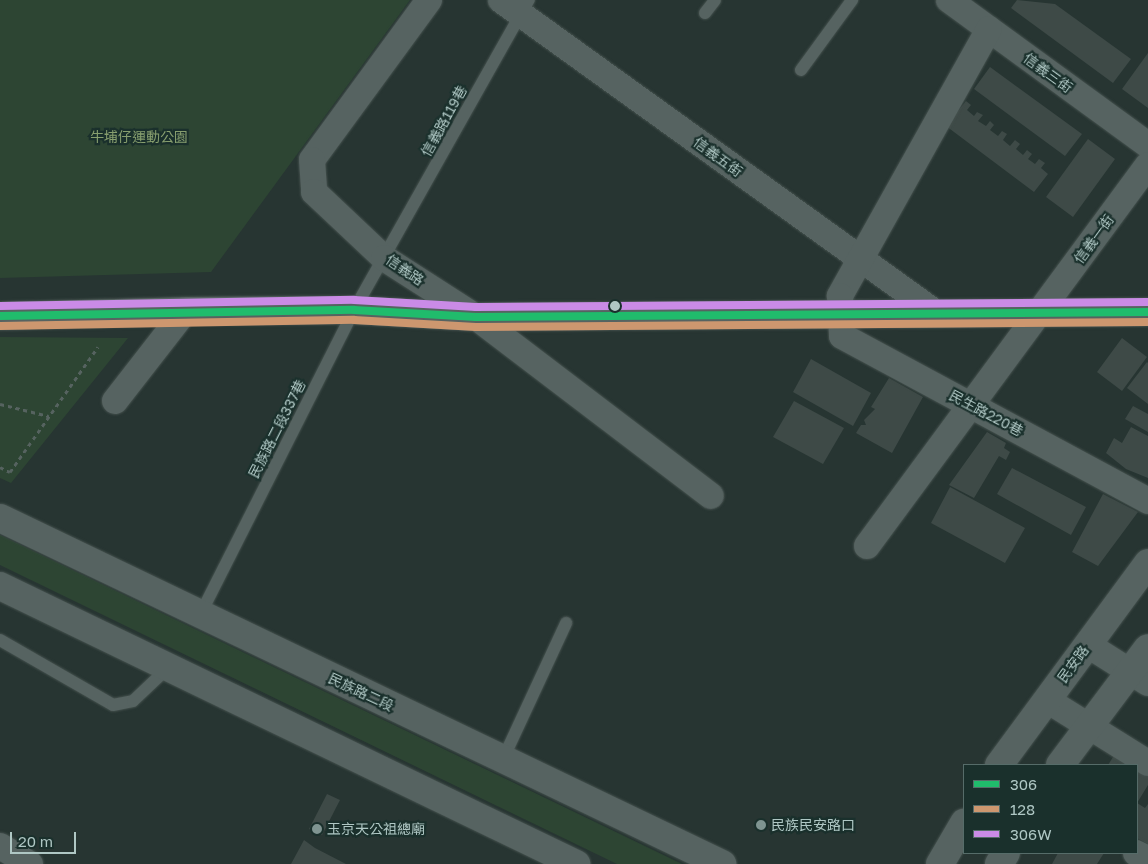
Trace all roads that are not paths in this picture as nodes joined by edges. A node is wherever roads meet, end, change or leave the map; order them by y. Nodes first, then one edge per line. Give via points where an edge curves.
1 (429, 0) edge
2 (714, 0) edge
3 (852, 0) edge
4 (949, 0) edge
5 (517, 5) edge
6 (704, 13) dead end
7 (989, 29) junction
8 (801, 70) dead end
9 (1148, 145) edge
10 (1148, 165) edge
11 (384, 258) junction
12 (860, 260) junction
13 (354, 310) junction
14 (185, 311) junction
15 (1148, 312) edge
16 (936, 313) junction
17 (1039, 313) junction
18 (841, 314) junction
19 (0, 316) edge
20 (476, 317) junction
21 (115, 401) dead end
22 (971, 405) junction
23 (711, 496) dead end
24 (1148, 501) edge
25 (0, 518) edge
26 (867, 546) dead end
27 (1148, 563) edge
28 (0, 586) edge
29 (200, 615) junction
30 (566, 623) dead end
31 (0, 640) edge
32 (1088, 645) junction
33 (1148, 648) edge
34 (170, 666) junction
35 (1139, 678) edge
36 (1047, 700) junction
37 (1089, 726) junction
38 (503, 759) junction
39 (1148, 763) edge
40 (1000, 764) edge
41 (1061, 764) edge
42 (963, 825) edge
43 (0, 846) edge
44 (30, 864) edge
45 (576, 864) edge
46 (722, 864) edge
47 (940, 864) edge

1 - 11 street, 信義路 via 312,160 314,192
2 - 6 lane
3 - 8 lane
4 - 7 street, 信義三街
5 - 11 lane, 信義路119巷
5 - 12 street, 信義五街
7 - 9 street, 信義三街
7 - 12 street
10 - 17 street, 信義一街
11 - 13 lane, 民族路二段337巷
11 - 20 street, 信義路
12 - 16 street, 信義五街
12 - 18 street via 840,296
13 - 14 street
13 - 20 street
13 - 29 lane, 民族路二段337巷
14 - 19 street
14 - 21 street
15 - 17 street
16 - 17 street
16 - 18 street
17 - 22 street
18 - 20 street
18 - 22 street, 民生路220巷 via 842,336
20 - 23 street, 信義路
22 - 24 street, 民生路220巷
22 - 26 street
25 - 29 street, 民族路二段
27 - 32 street, 民安路
28 - 34 street
29 - 38 street, 民族路二段
30 - 38 lane
31 - 34 lane via 114,705 133,702
32 - 35 street
32 - 36 street, 民安路
33 - 35 street
34 - 45 street
35 - 37 street
36 - 37 street
36 - 40 street, 民安路
37 - 39 street
37 - 41 street
38 - 46 street, 民族路二段
42 - 47 street
43 - 44 street

